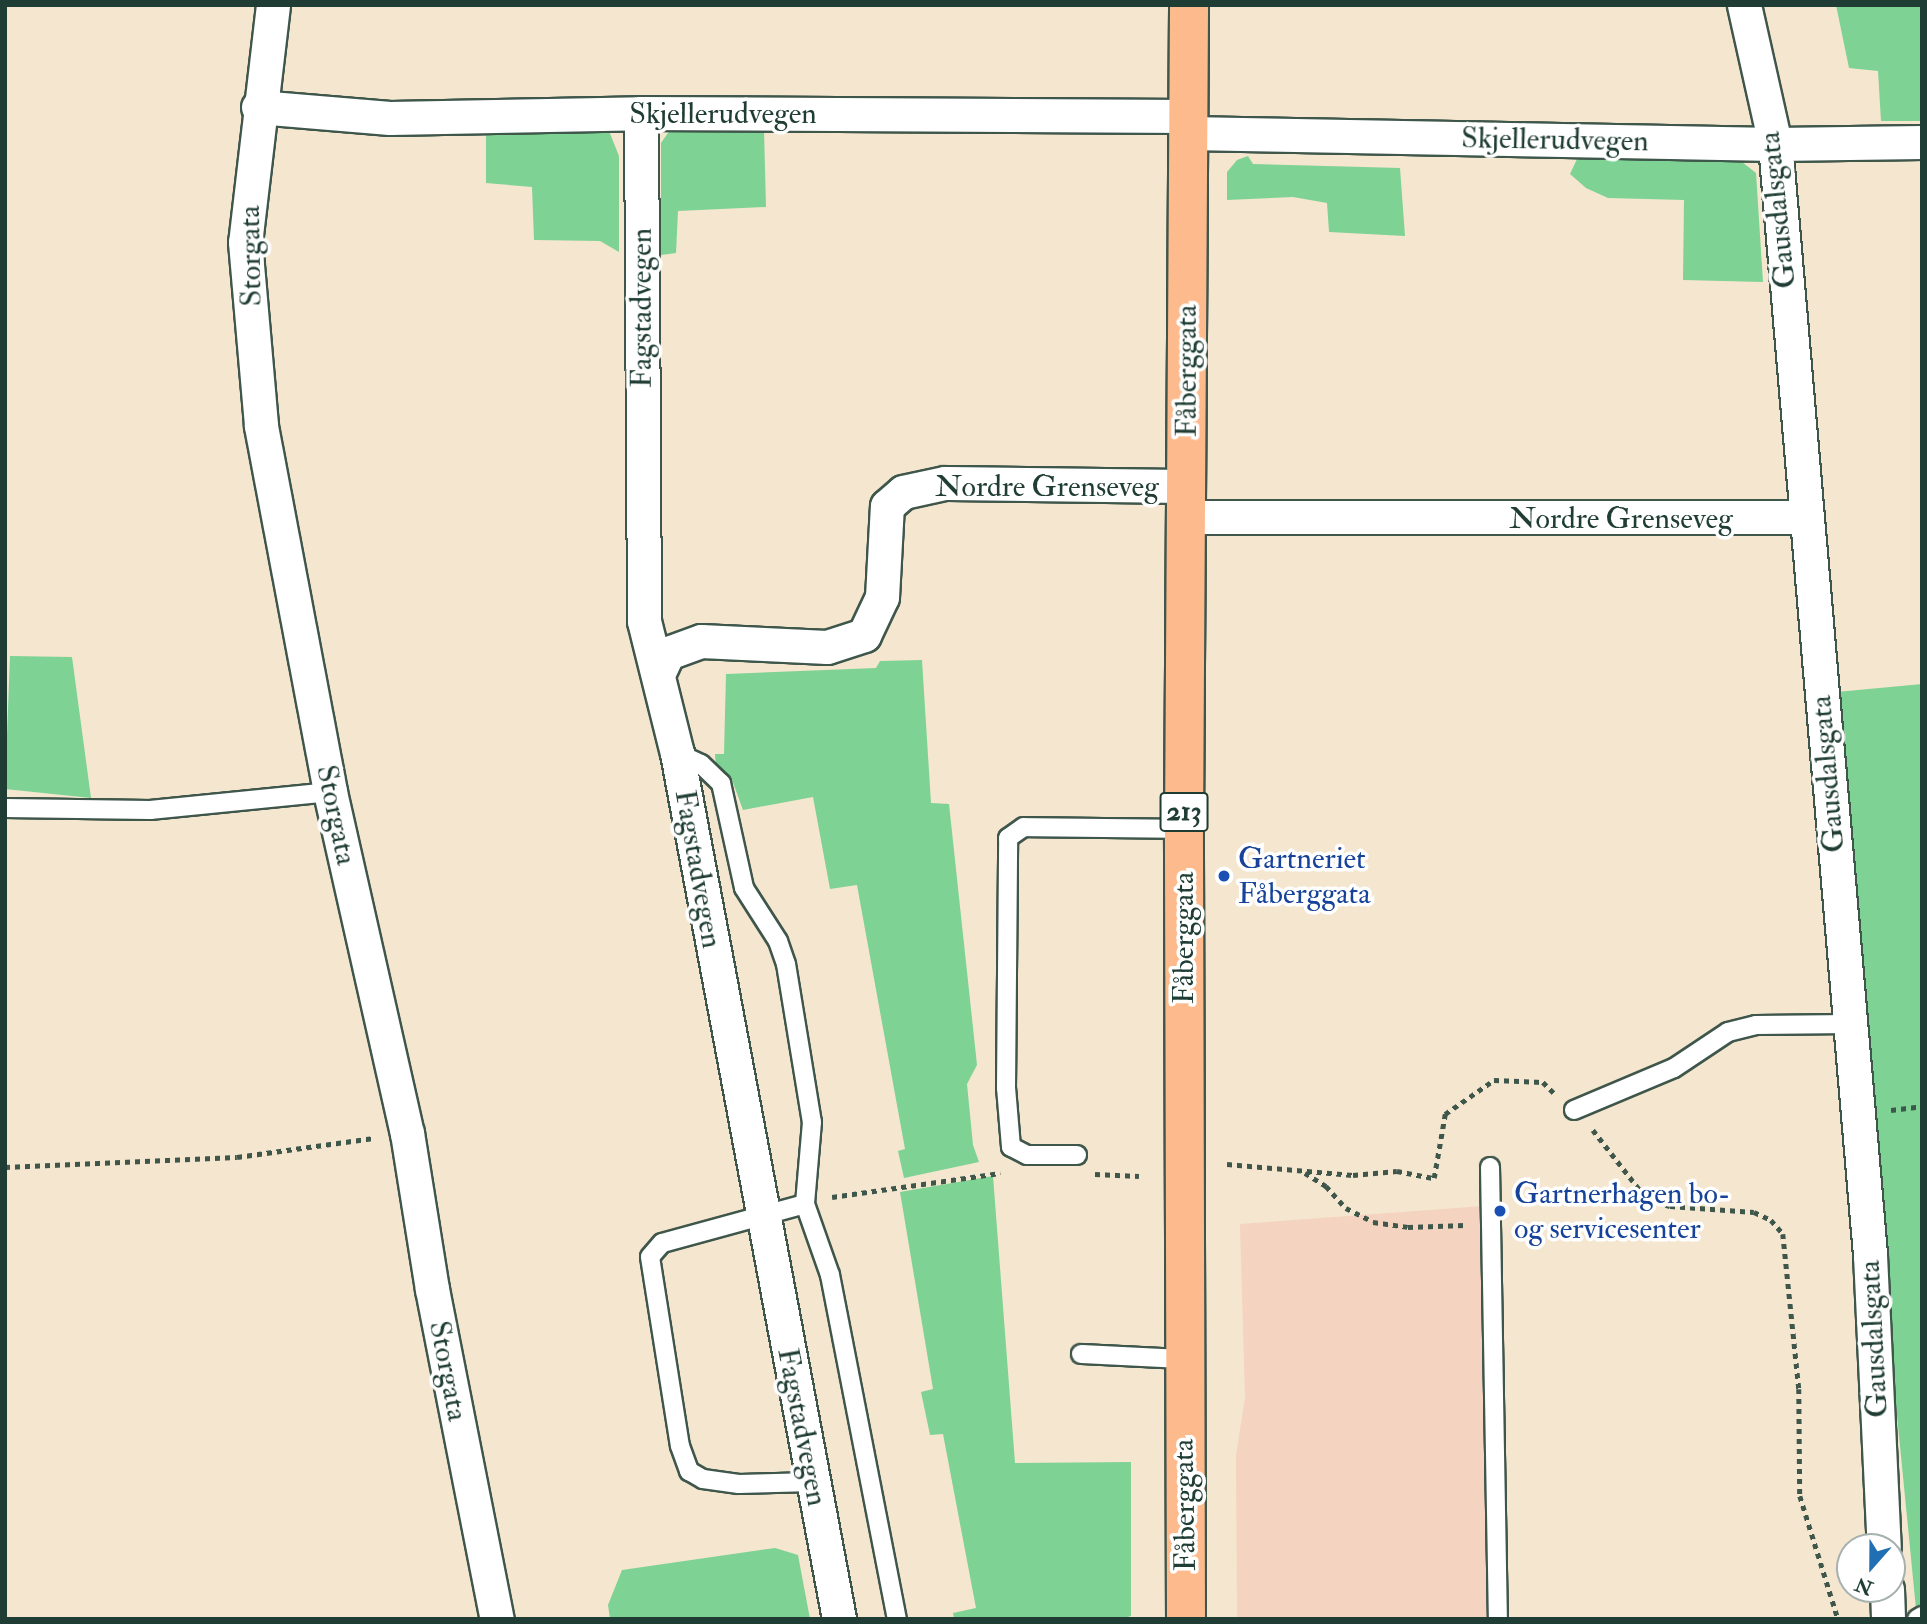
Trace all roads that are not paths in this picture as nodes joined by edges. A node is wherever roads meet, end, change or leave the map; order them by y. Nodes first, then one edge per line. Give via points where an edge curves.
1 (273, 5) edge
2 (1189, 5) edge
3 (1744, 5) edge
4 (258, 107) junction
5 (641, 113) junction
6 (1188, 124) junction
7 (1922, 142) edge
8 (1775, 144) junction
9 (1186, 502) junction
10 (1805, 517) junction
11 (660, 670) junction
12 (677, 753) junction
13 (330, 792) junction
14 (5, 808) edge
15 (1184, 829) junction
16 (1850, 1024) junction
17 (1574, 1110) road end
18 (1077, 1155) dead end
19 (1490, 1167) dead end
20 (805, 1204) junction
21 (761, 1216) junction
22 (1081, 1354) dead end
23 (1183, 1359) junction
24 (812, 1482) junction
25 (1883, 1533) edge
26 (497, 1619) edge
27 (839, 1619) edge
28 (897, 1619) edge
29 (1186, 1619) edge
30 (1499, 1619) edge

1 - 4 street, Storgata
2 - 6 main road, Fåberggata / 213
3 - 8 street, Gausdalsgata
4 - 5 street, Skjellerudvegen via 390,118
4 - 13 street, Storgata via 245,242 261,426
5 - 6 street, Skjellerudvegen
5 - 11 street, Fagstadvegen via 644,621
6 - 8 street, Skjellerudvegen
6 - 9 main road, Fåberggata / 213
7 - 8 street, Skjellerudvegen
8 - 10 street, Gausdalsgata
9 - 10 street, Nordre Grenseveg
9 - 11 street, Nordre Grenseveg via 936,484 903,492 887,506 882,597 864,635 827,647 701,641 668,653
9 - 15 main road, Fåberggata / 213
10 - 16 street, Gausdalsgata
11 - 12 street, Fagstadvegen
12 - 20 lane via 701,764 721,783 744,888 778,941 786,964 812,1122
12 - 21 street, Fagstadvegen
13 - 14 lane via 150,810
13 - 26 street, Storgata via 407,1133 432,1289
15 - 18 lane via 1024,827 1009,838 1006,1087 1011,1147 1027,1155
15 - 23 main road, Fåberggata / 213
16 - 17 lane via 1756,1026 1728,1032 1674,1068
16 - 25 street, Gausdalsgata via 1870,1255
19 - 30 lane
20 - 21 lane
20 - 28 lane via 830,1275
21 - 24 street, Fagstadvegen
21 - 24 lane via 662,1243 650,1257 680,1446 689,1471 703,1479 739,1484
22 - 23 lane
23 - 29 main road, Fåberggata / 213
24 - 27 street, Fagstadvegen

